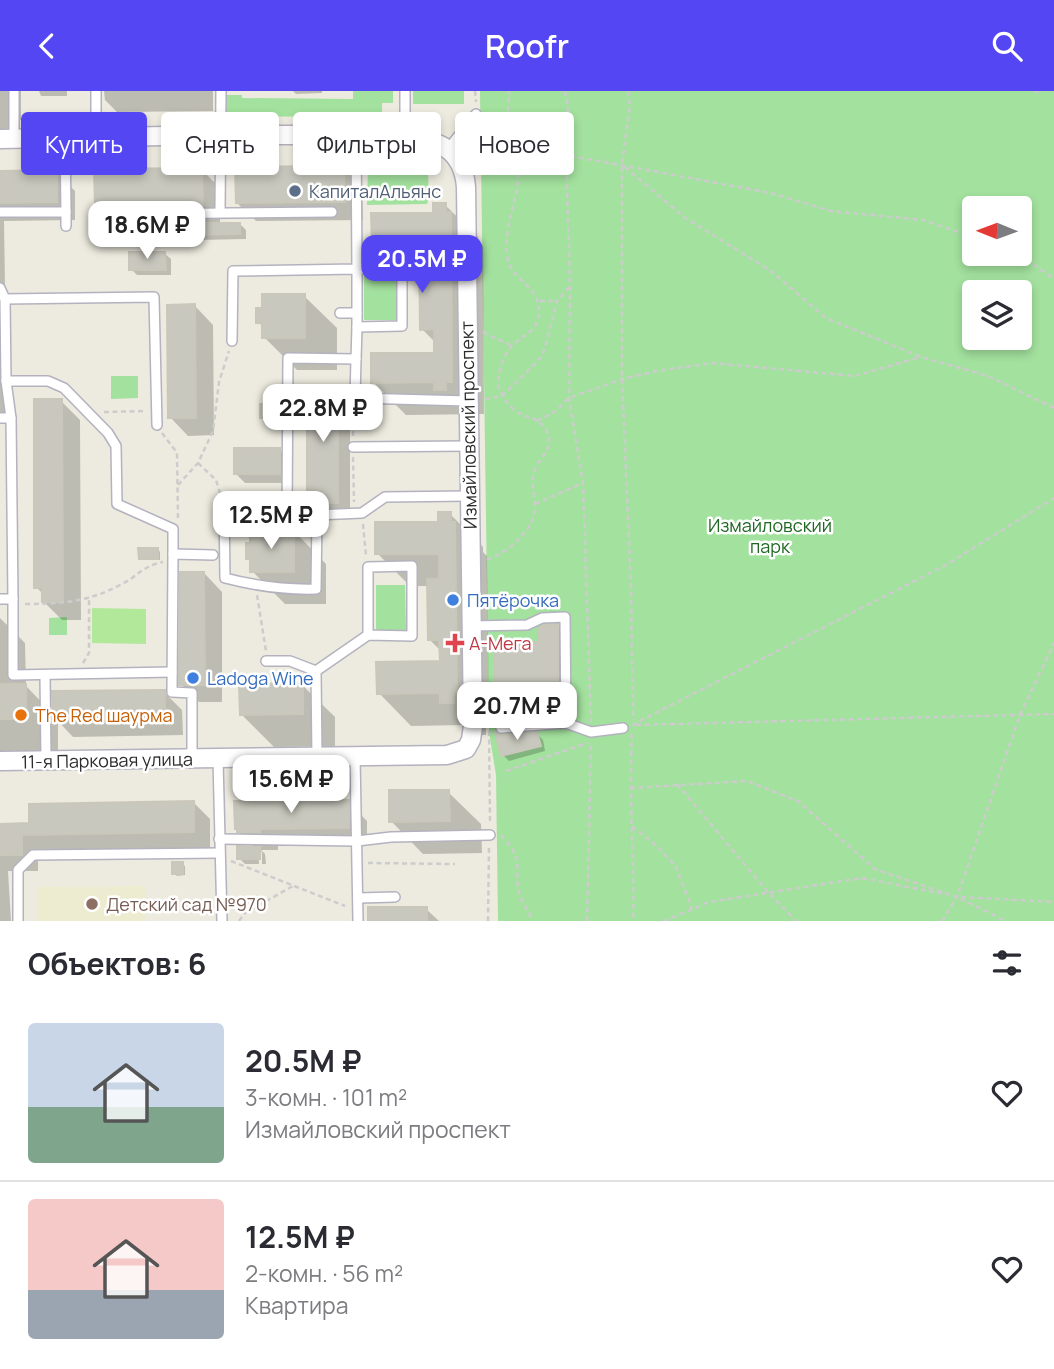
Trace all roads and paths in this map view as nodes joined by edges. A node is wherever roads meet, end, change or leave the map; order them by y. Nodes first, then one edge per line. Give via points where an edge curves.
1 (14, 91) edge
2 (96, 91) edge
3 (221, 91) edge
4 (405, 91) edge
5 (509, 91) edge
6 (565, 91) edge
7 (628, 91) edge
8 (1034, 91) edge
9 (1042, 91) edge
10 (96, 112) edge
11 (221, 112) edge
12 (405, 112) edge
13 (508, 112) edge
14 (568, 112) edge
15 (7, 139) edge
16 (455, 140) edge
17 (441, 145) edge
18 (448, 149) junction
19 (574, 156) edge
20 (622, 165) junction
21 (66, 175) edge
22 (220, 175) edge
23 (356, 175) edge
24 (518, 175) edge
25 (567, 175) edge
26 (0, 212) edge
27 (66, 212) junction
28 (220, 212) junction
29 (332, 212) dead end
30 (125, 214) dead end
31 (66, 226) dead end
32 (962, 233) edge
33 (1032, 263) edge
34 (357, 269) junction
35 (1054, 279) edge
36 (570, 285) junction
37 (0, 288) edge
38 (5, 299) junction
39 (538, 301) junction
40 (557, 301) junction
41 (340, 313) dead end
42 (357, 313) junction
43 (357, 327) junction
44 (480, 331) dead end
45 (232, 341) joint
46 (512, 346) junction
47 (921, 358) junction
48 (356, 359) junction
49 (622, 379) junction
50 (6, 381) junction
51 (502, 396) junction
52 (569, 398) junction
53 (468, 401) junction
54 (353, 406) dead end
55 (1054, 408) edge
56 (156, 411) junction
57 (87, 412) junction
58 (0, 418) edge
59 (11, 418) junction
60 (537, 421) junction
61 (157, 425) joint
62 (468, 446) junction
63 (353, 447) junction
64 (198, 463) junction
65 (583, 483) junction
66 (178, 485) junction
67 (469, 496) junction
68 (1054, 498) edge
69 (535, 503) junction
70 (224, 504) junction
71 (362, 513) junction
72 (287, 515) junction
73 (317, 515) junction
74 (178, 527) dead end
75 (213, 555) dead end
76 (173, 557) junction
77 (368, 567) junction
78 (470, 567) junction
79 (256, 586) junction
80 (89, 598) junction
81 (0, 599) edge
82 (13, 602) junction
83 (471, 626) junction
84 (368, 635) junction
85 (1054, 643) edge
86 (266, 661) joint
87 (316, 671) junction
88 (172, 672) junction
89 (77, 674) junction
90 (45, 675) junction
91 (1054, 714) edge
92 (1020, 715) junction
93 (566, 723) junction
94 (633, 725) junction
95 (501, 727) dead end
96 (623, 728) dead end
97 (593, 738) junction
98 (466, 749) joint
99 (317, 757) junction
100 (355, 757) junction
101 (192, 759) junction
102 (218, 759) junction
103 (0, 761) edge
104 (46, 761) junction
105 (506, 771) dead end
106 (677, 784) junction
107 (630, 788) junction
108 (632, 826) junction
109 (490, 835) joint
110 (219, 839) junction
111 (358, 841) junction
112 (219, 855) junction
113 (358, 863) junction
114 (454, 864) dead end
115 (293, 886) junction
116 (768, 892) junction
117 (395, 897) dead end
118 (957, 897) junction
119 (359, 898) junction
120 (1054, 902) edge
121 (692, 909) junction
122 (358, 916) edge
123 (18, 921) edge
124 (222, 921) edge
125 (239, 921) edge
126 (531, 921) edge
127 (587, 921) edge
128 (633, 921) edge
129 (664, 921) edge
130 (796, 921) edge
131 (942, 921) edge
132 (1006, 921) edge

1 - 15 lane
2 - 10 lane
3 - 11 lane
4 - 12 lane
5 - 13 path
6 - 14 path
7 - 20 path
8 - 9 path
16 - 18 lane
17 - 18 street
18 - 53 street, Измайловский проспект via 460,162 466,187
19 - 20 path
20 - 32 path via 771,193 831,211 923,219
20 - 47 path via 684,217 771,271 826,318
20 - 49 path
21 - 27 lane
22 - 28 lane
23 - 34 lane
24 - 39 path via 507,258
25 - 36 path
26 - 27 lane
27 - 31 lane
28 - 29 lane
28 - 30 lane
33 - 35 path
34 - 42 lane
34 - 43 lane via 402,268 402,326
34 - 45 lane via 233,271
36 - 40 path
36 - 52 path
37 - 38 lane
38 - 50 lane
38 - 56 lane via 155,297
39 - 40 path
39 - 46 path via 539,318 533,330
40 - 51 path via 544,351
41 - 42 lane
42 - 43 lane
43 - 48 lane
44 - 46 path
45 - 64 path via 219,382 213,431
46 - 51 path via 500,365
47 - 49 path via 854,376 713,363
47 - 55 path via 988,376
48 - 53 lane via 355,398
48 - 72 lane via 289,358
49 - 52 path
49 - 94 path
50 - 57 lane via 48,381 64,388
50 - 59 lane
51 - 53 path
51 - 60 path via 516,412
52 - 60 path
52 - 65 path
53 - 62 street, Измайловский проспект
54 - 63 path
56 - 57 path
56 - 61 lane
57 - 76 lane via 116,446 117,504 173,529
58 - 59 lane
59 - 82 lane
60 - 69 path via 549,438 549,450 533,475
61 - 66 path via 177,453
62 - 63 lane
62 - 67 street, Измайловский проспект
63 - 71 path via 353,501
64 - 66 path
64 - 70 path via 216,480
65 - 69 path
65 - 97 path
66 - 74 path
67 - 71 lane via 384,497
67 - 78 street, Измайловский проспект
68 - 94 path via 946,565
69 - 78 path via 524,534 503,554
70 - 72 lane via 273,504
70 - 79 lane via 225,579
71 - 73 lane
71 - 77 path
72 - 73 lane
73 - 79 lane via 316,589
75 - 76 lane
76 - 80 path
76 - 88 lane
77 - 84 lane
77 - 84 lane via 412,566 412,636
78 - 83 street, Измайловский проспект
79 - 86 path
80 - 82 path via 66,604
80 - 89 path via 89,653
81 - 82 lane
82 - 90 lane via 13,675
83 - 93 lane via 527,625 542,618 565,617
83 - 98 street, Измайловский проспект via 474,726
84 - 87 lane
85 - 92 path
86 - 87 lane via 290,661
87 - 99 lane
88 - 89 lane
88 - 101 lane via 172,692 192,693
89 - 90 lane
90 - 104 lane
91 - 92 path
92 - 94 path
92 - 118 path
93 - 95 lane
93 - 97 lane
94 - 107 path
96 - 97 lane
97 - 105 path
97 - 127 path
98 - 100 street, 11-я Парковая улица via 447,755
99 - 100 street, 11-я Парковая улица
99 - 102 street, 11-я Парковая улица
100 - 111 lane
101 - 102 street, 11-я Парковая улица
101 - 104 street, 11-я Парковая улица
102 - 110 lane
103 - 104 street, 11-я Парковая улица
106 - 107 path
106 - 116 path
106 - 118 path via 747,781 798,801 875,869
107 - 108 path
108 - 121 path via 676,867
108 - 128 path
109 - 111 lane
109 - 126 path via 501,834 512,846 518,859 520,896
110 - 111 lane
110 - 112 lane
111 - 113 lane
112 - 115 path
112 - 123 lane via 33,855 18,870
112 - 124 lane
113 - 114 path
113 - 119 lane
115 - 122 path
115 - 125 path
116 - 118 path via 862,878
116 - 121 path
116 - 130 path
117 - 119 lane
118 - 120 path
118 - 131 path
118 - 132 path
119 - 122 lane
121 - 129 path

